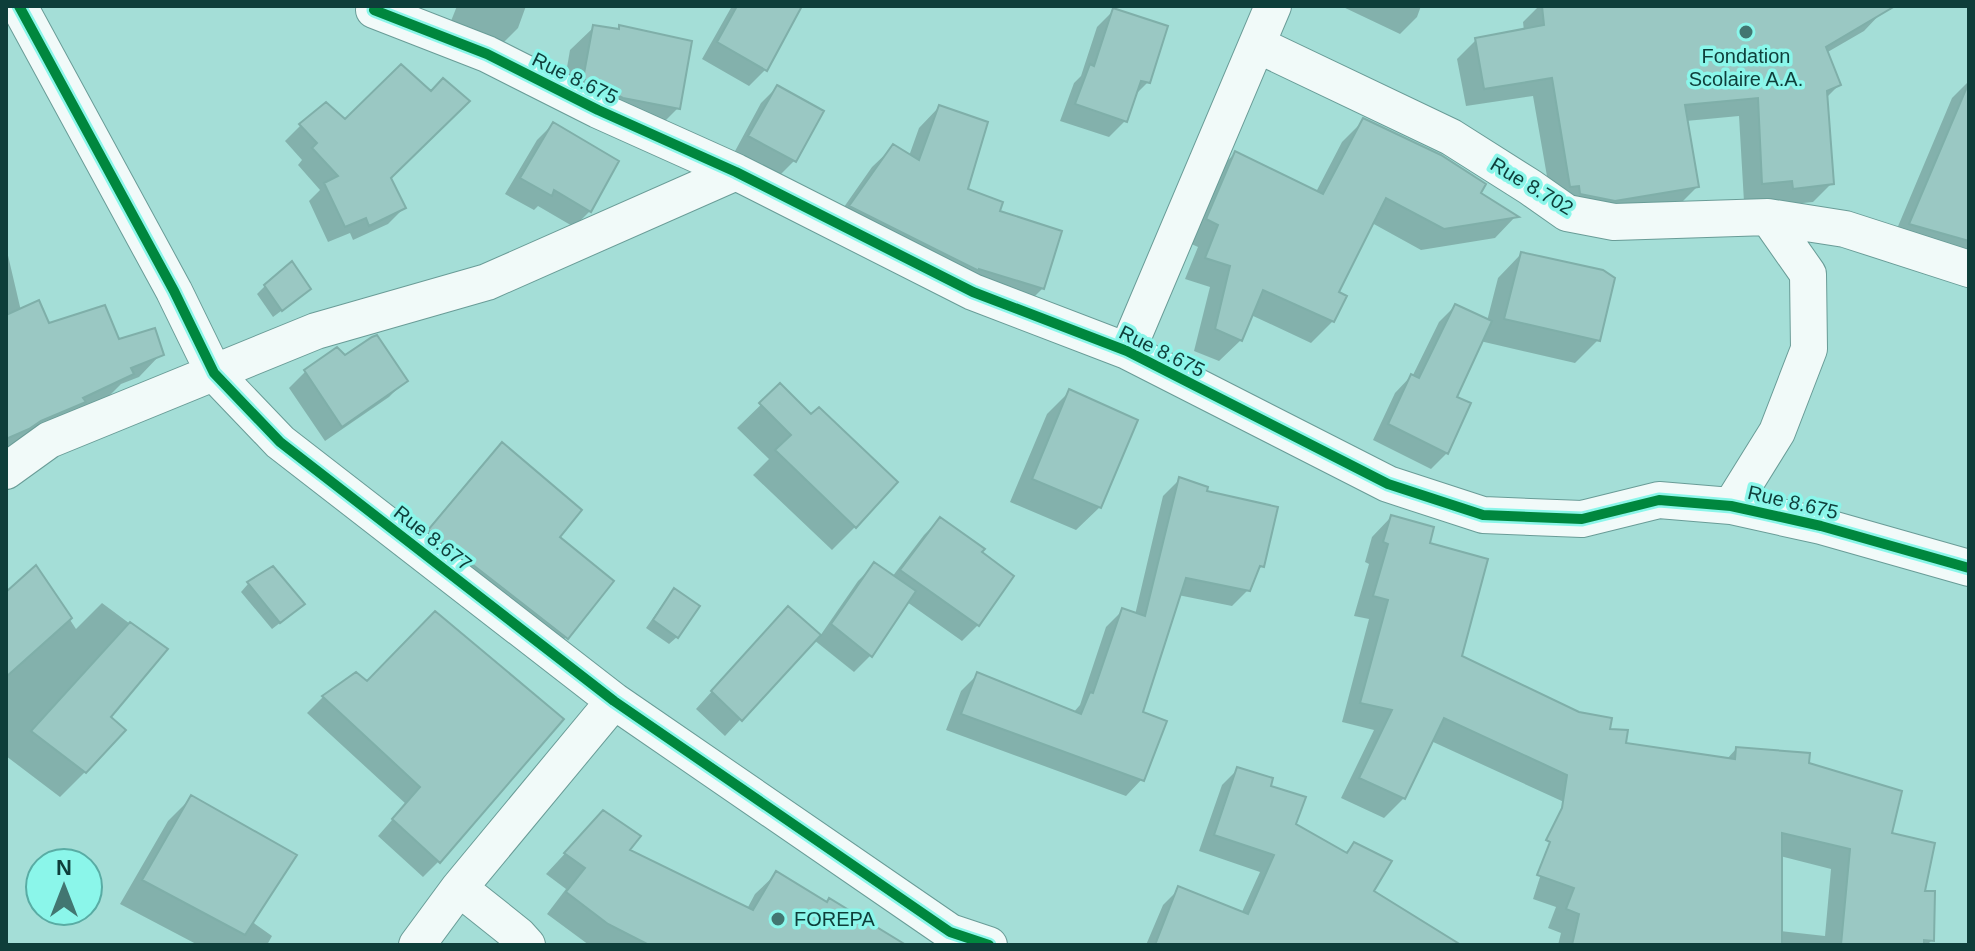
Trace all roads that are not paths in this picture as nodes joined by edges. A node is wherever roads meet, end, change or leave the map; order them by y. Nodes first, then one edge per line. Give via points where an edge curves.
1 (19, 6) edge
2 (1273, 6) edge
3 (374, 10) dead end
4 (1258, 45) junction
5 (736, 172) junction
6 (1768, 217) junction
7 (1969, 269) edge
8 (1127, 351) junction
9 (214, 373) junction
10 (6, 471) edge
11 (1731, 506) junction
12 (1969, 568) edge
13 (614, 701) junction
14 (459, 888) junction
15 (947, 938) edge
16 (417, 945) edge
17 (527, 945) edge
18 (989, 945) edge

1 - 9 street, Rue 8.677
2 - 4 street
3 - 5 street, Rue 8.675 via 487,54
4 - 6 street, Rue 8.702 via 1451,137 1567,213 1614,222
4 - 8 street
5 - 8 street, Rue 8.675 via 973,292
5 - 9 street via 487,282 316,331
6 - 7 street, Rue 8.702 via 1845,229
6 - 11 street via 1808,274 1809,349 1777,432
8 - 11 street, Rue 8.675 via 1388,484 1483,515 1582,519 1659,500
9 - 10 street via 49,440
9 - 13 street, Rue 8.677 via 280,442
11 - 12 street, Rue 8.675
13 - 14 street
13 - 15 street, Rue 8.677
14 - 16 street
14 - 17 street
15 - 18 street, Rue 8.677

